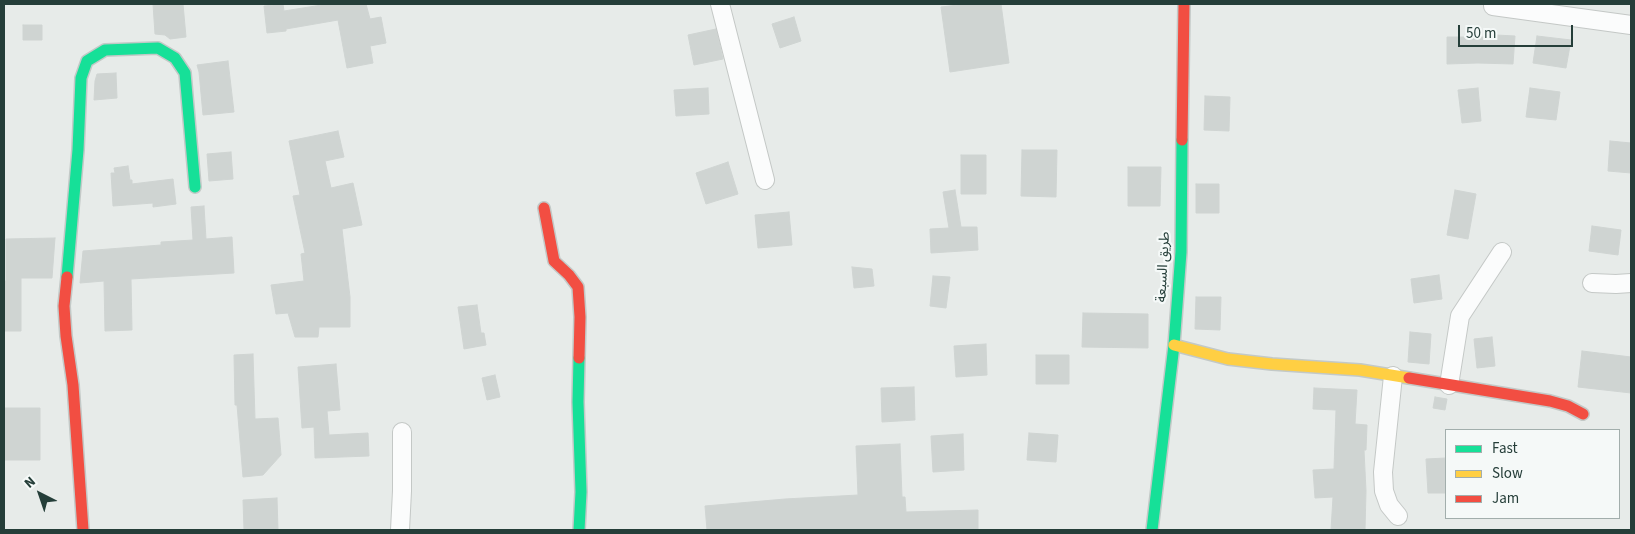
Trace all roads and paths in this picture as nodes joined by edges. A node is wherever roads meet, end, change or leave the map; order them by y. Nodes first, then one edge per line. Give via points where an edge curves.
1 (720, 4) edge
2 (1184, 4) edge
3 (1493, 6) dead end
4 (1631, 25) edge
5 (764, 180) dead end
6 (195, 187) dead end
7 (544, 208) dead end
8 (1502, 252) dead end
9 (1592, 283) dead end
10 (1631, 283) edge
11 (1174, 344) junction
12 (1393, 376) junction
13 (1449, 385) junction
14 (1583, 414) dead end
15 (402, 432) dead end
16 (1398, 516) dead end
17 (83, 530) edge
18 (400, 530) edge
19 (579, 530) edge
20 (1152, 530) edge

1 - 5 street
2 - 11 street, طريق السبعة via 1181,252
3 - 4 street
6 - 17 street via 186,73 175,58 158,48 149,48 105,50 87,61 81,78 64,306
7 - 19 street via 554,261 578,288
8 - 13 street via 1460,316
9 - 10 street
11 - 12 street via 1228,359 1360,370
11 - 20 street, طريق السبعة
12 - 13 street
12 - 16 street via 1383,472 1384,491
13 - 14 street via 1550,401
15 - 18 street

